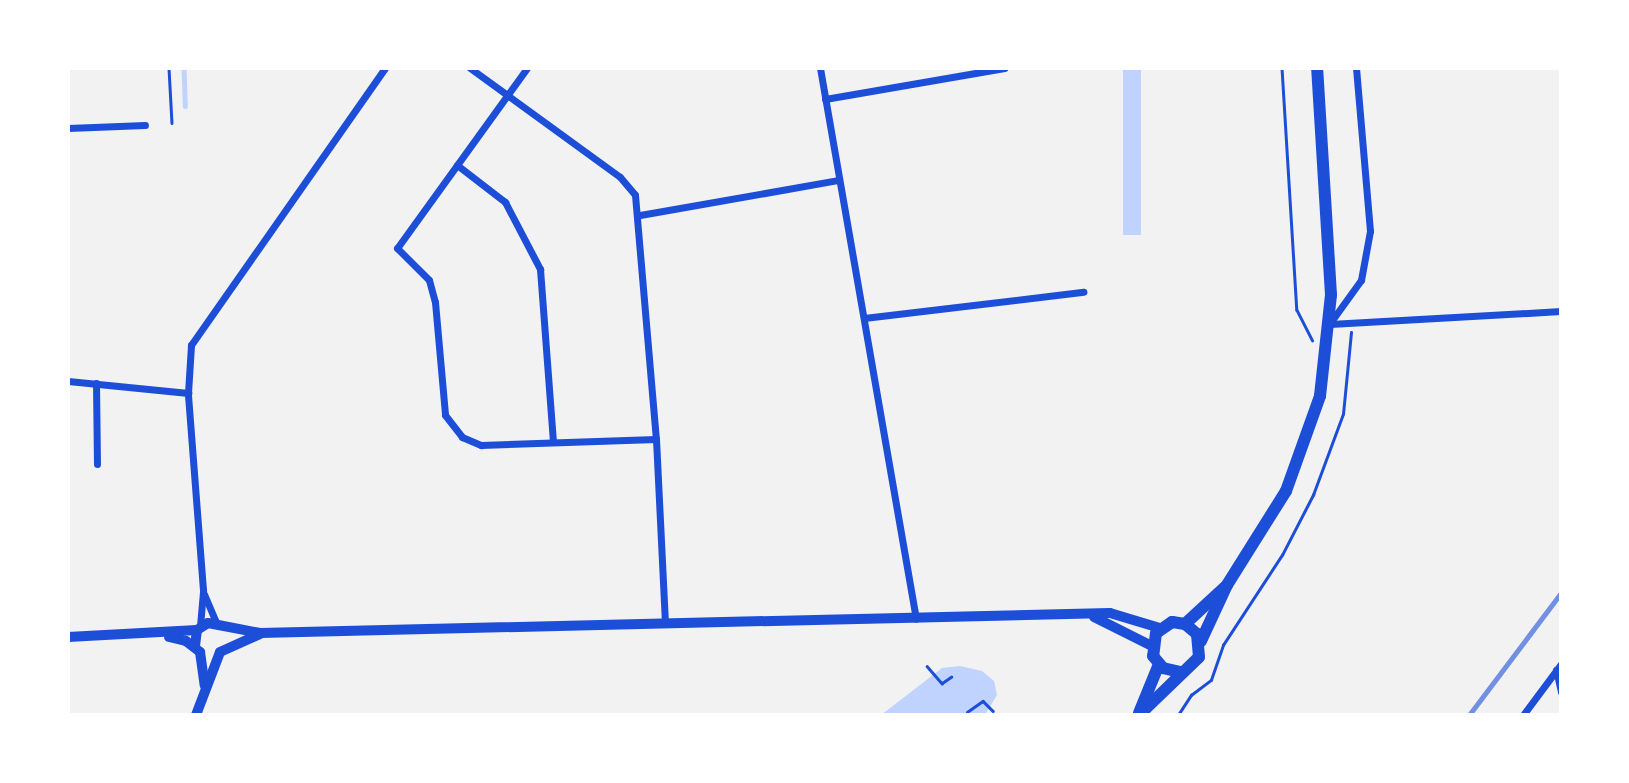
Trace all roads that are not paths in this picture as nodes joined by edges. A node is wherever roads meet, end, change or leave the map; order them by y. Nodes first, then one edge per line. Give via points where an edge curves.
1 (385, 68) edge
2 (470, 68) edge
3 (527, 68) edge
4 (820, 68) edge
5 (1004, 68) edge
6 (1317, 68) edge
7 (1356, 68) edge
8 (508, 95) junction
9 (825, 99) junction
10 (145, 125) dead end
11 (68, 128) edge
12 (457, 165) junction
13 (839, 180) junction
14 (640, 215) junction
15 (1083, 292) dead end
16 (1561, 310) edge
17 (863, 318) junction
18 (1330, 324) junction
19 (68, 381) edge
20 (96, 383) junction
21 (188, 393) junction
22 (656, 439) junction
23 (553, 441) junction
24 (97, 464) dead end
25 (1227, 585) junction
26 (203, 590) junction
27 (1090, 616) junction
28 (916, 619) junction
29 (665, 624) junction
30 (1185, 624) junction
31 (219, 626) junction
32 (199, 628) junction
33 (1160, 628) junction
34 (260, 633) junction
35 (164, 635) junction
36 (68, 637) edge
37 (1200, 641) junction
38 (1152, 646) junction
39 (197, 649) junction
40 (222, 650) junction
41 (1158, 664) junction
42 (1558, 667) edge
43 (1181, 672) junction
44 (205, 685) junction
45 (1561, 691) edge
46 (195, 715) edge
47 (1139, 715) edge
48 (1523, 715) edge

1 - 21 street via 197,331 188,359
2 - 8 street
3 - 8 street
4 - 9 street
5 - 9 street
6 - 18 main road
7 - 18 street via 1370,231 1368,257 1349,301
8 - 12 street
8 - 14 street via 621,177 635,195
9 - 13 street
10 - 11 street
12 - 23 street via 505,202 540,269
12 - 23 street via 397,248 429,279 445,415 451,427 481,445
13 - 14 street
13 - 17 street
14 - 22 street
15 - 17 street
16 - 18 street
17 - 28 street
18 - 25 main road via 1325,370 1308,440 1281,501
19 - 20 street
20 - 21 street
20 - 24 street
21 - 26 street
22 - 23 street
22 - 29 street
25 - 30 main road
25 - 37 main road
26 - 31 street
26 - 32 street
27 - 28 street
27 - 33 street via 1110,613
27 - 38 street
28 - 29 street
29 - 34 street
30 - 33 main road
30 - 37 main road
31 - 32 street
31 - 34 street
31 - 40 street via 226,635
32 - 35 street
32 - 39 street
33 - 38 main road
34 - 40 street
35 - 36 street
35 - 39 street
37 - 43 main road via 1195,664
38 - 41 main road
39 - 40 street via 212,656
39 - 44 street
40 - 44 street
41 - 43 main road
41 - 47 main road
42 - 45 street
42 - 48 street
43 - 47 main road
44 - 46 street

